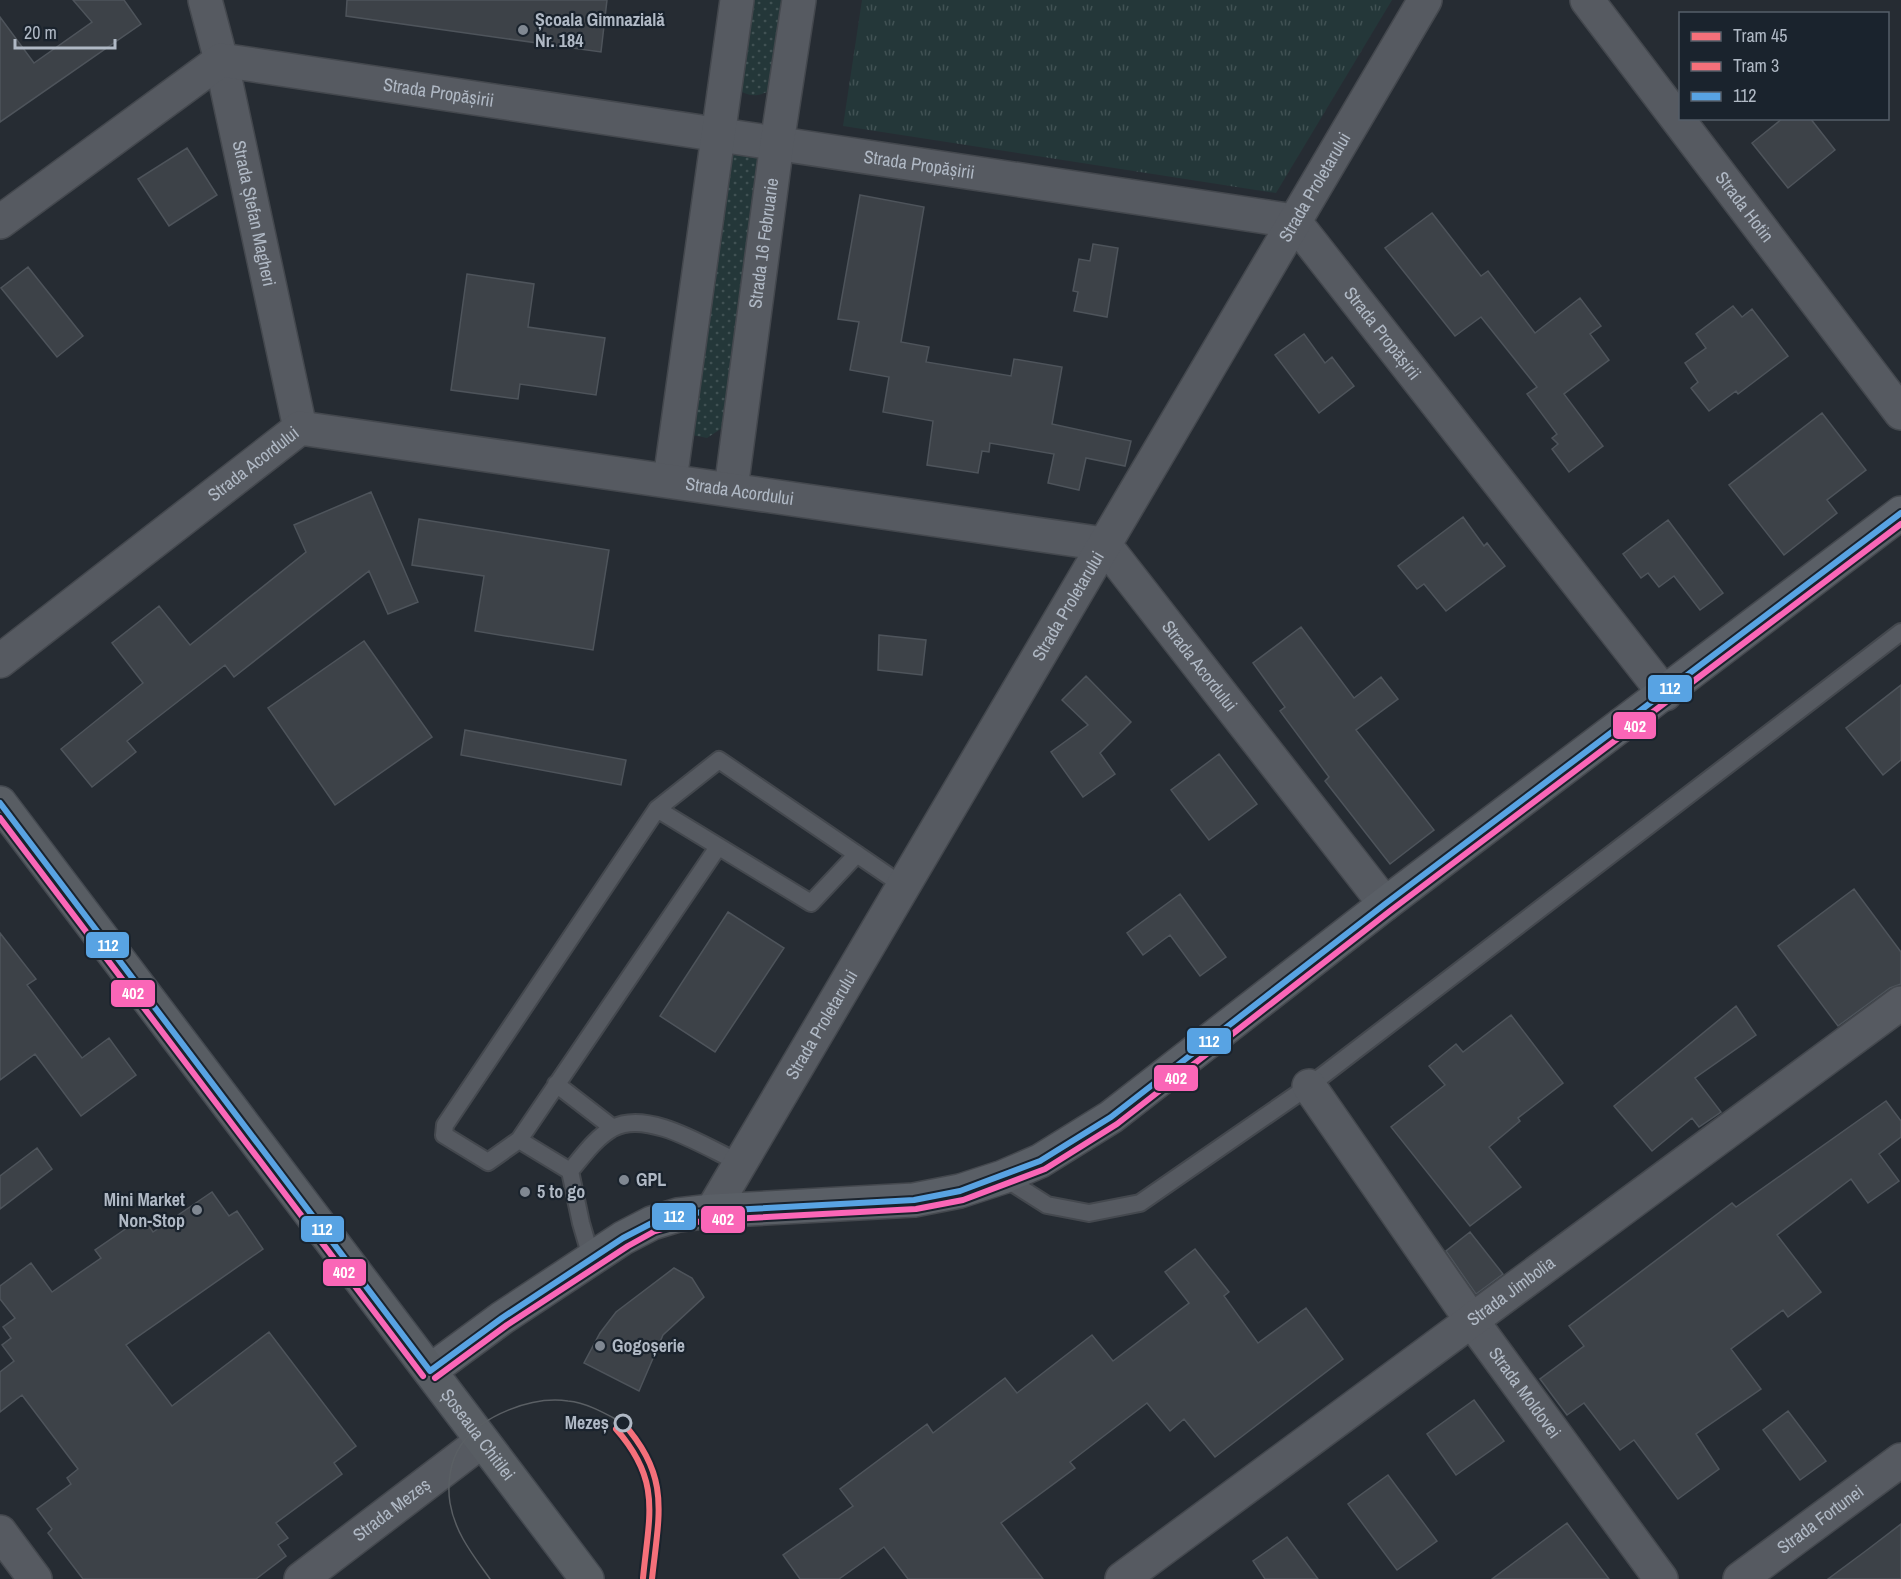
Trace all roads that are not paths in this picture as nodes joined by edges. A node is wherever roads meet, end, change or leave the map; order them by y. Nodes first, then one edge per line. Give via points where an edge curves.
1 (205, 0) edge
2 (737, 0) edge
3 (800, 0) edge
4 (1425, 0) edge
5 (1587, 0) edge
6 (221, 60) junction
7 (717, 134) junction
8 (777, 143) junction
9 (1294, 221) junction
10 (0, 222) edge
11 (1901, 413) edge
12 (300, 428) junction
13 (670, 480) junction
14 (731, 489) junction
15 (1901, 513) edge
16 (1104, 544) junction
17 (1901, 632) edge
18 (0, 661) edge
19 (1665, 693) junction
20 (0, 803) edge
21 (657, 809) junction
22 (718, 847) junction
23 (857, 854) junction
24 (902, 885) junction
25 (1385, 904) junction
26 (1901, 1003) edge
27 (556, 1084) junction
28 (1309, 1086) junction
29 (613, 1128) junction
30 (519, 1140) junction
31 (740, 1163) junction
32 (570, 1171) junction
33 (1003, 1177) junction
34 (712, 1211) junction
35 (591, 1257) junction
36 (1472, 1321) junction
37 (430, 1371) junction
38 (482, 1442) junction
39 (1901, 1460) edge
40 (0, 1532) edge
41 (36, 1579) edge
42 (301, 1579) edge
43 (586, 1579) edge
44 (1122, 1579) edge
45 (1661, 1579) edge
46 (1740, 1579) edge

1 - 6 street, Strada Ștefan Magheri
2 - 7 street
3 - 8 street, Strada 16 Februarie
4 - 9 street, Strada Proletarului
5 - 11 street, Strada Hotin
6 - 7 street, Strada Propășirii
6 - 10 street
6 - 12 street, Strada Ștefan Magheri
7 - 8 street, Strada Propășirii
7 - 13 street
8 - 9 street, Strada Propășirii
8 - 14 street, Strada 16 Februarie
9 - 16 street, Strada Proletarului
9 - 19 street, Strada Propășirii
12 - 13 street, Strada Acordului
12 - 18 street, Strada Acordului
13 - 14 street, Strada Acordului
14 - 16 street, Strada Acordului
15 - 19 street
16 - 24 street, Strada Proletarului
16 - 25 street, Strada Acordului
17 - 28 lane
19 - 25 street
20 - 37 main road, Șoseaua Chitilei
21 - 22 lane
21 - 23 lane via 719,760
21 - 30 lane via 445,1125 444,1135 488,1162
22 - 23 lane via 811,903
22 - 27 lane
23 - 24 lane
24 - 31 street, Strada Proletarului
25 - 33 street via 1111,1117 1040,1161
26 - 36 street, Strada Jimbolia
27 - 29 lane
27 - 30 lane
28 - 33 lane via 1140,1203 1089,1213 1047,1205
28 - 36 street, Strada Moldovei
29 - 31 lane via 628,1122 659,1126
29 - 32 lane
30 - 32 lane
31 - 34 street, Strada Proletarului
32 - 35 lane
33 - 34 street via 914,1200
34 - 35 street via 652,1223
35 - 37 street
36 - 44 street, Strada Jimbolia
36 - 45 street, Strada Moldovei
37 - 38 main road, Șoseaua Chitilei
38 - 42 street, Strada Mezeș
38 - 43 main road, Șoseaua Chitilei
39 - 46 street, Strada Fortunei
40 - 41 street

